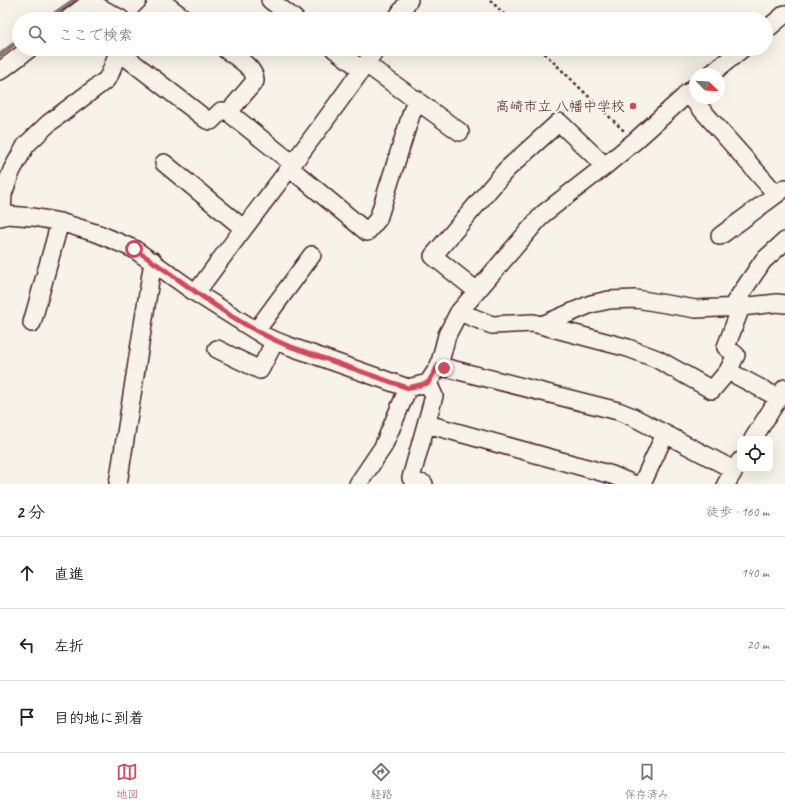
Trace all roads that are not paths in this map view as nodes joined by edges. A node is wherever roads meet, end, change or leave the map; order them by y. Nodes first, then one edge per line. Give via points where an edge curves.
1 (159, 0) edge
2 (270, 0) edge
3 (91, 1) edge
4 (408, 1) edge
5 (77, 12) edge
6 (109, 12) edge
7 (152, 12) edge
8 (175, 12) edge
9 (286, 12) edge
10 (401, 12) edge
11 (785, 14) edge
12 (773, 24) edge
13 (19, 56) edge
14 (117, 56) edge
15 (127, 56) edge
16 (234, 56) edge
17 (346, 56) edge
18 (371, 56) edge
19 (733, 56) edge
20 (364, 66) junction
21 (718, 68) edge
22 (0, 71) edge
23 (689, 92) edge
24 (416, 99) junction
25 (703, 104) edge
26 (231, 111) junction
27 (460, 131) dead end
28 (164, 163) dead end
29 (292, 166) junction
30 (605, 166) junction
31 (781, 191) edge
32 (1, 216) edge
33 (60, 222) junction
34 (243, 228) junction
35 (720, 236) dead end
36 (785, 241) edge
37 (312, 255) dead end
38 (153, 261) junction
39 (477, 291) junction
40 (196, 293) junction
41 (785, 304) edge
42 (736, 308) junction
43 (460, 312) junction
44 (32, 323) dead end
45 (542, 325) junction
46 (256, 331) junction
47 (275, 341) junction
48 (217, 350) dead end
49 (438, 366) junction
50 (728, 371) junction
51 (428, 383) junction
52 (408, 388) junction
53 (782, 393) edge
54 (427, 424) junction
55 (665, 434) junction
56 (756, 436) edge
57 (733, 471) edge
58 (118, 484) edge
59 (358, 484) edge
60 (424, 484) edge
61 (633, 484) edge
62 (642, 484) edge

1 - 7 street
1 - 8 street
2 - 9 street
3 - 5 street
3 - 6 street
4 - 10 street
11 - 12 street
13 - 22 street
14 - 32 street via 106,80 49,122 26,144 3,194
15 - 26 street via 207,120 211,121 221,112
16 - 26 street via 252,70 255,76 254,81
17 - 20 street
18 - 20 street
19 - 21 street
20 - 24 street
20 - 29 street
23 - 30 street
24 - 27 street
24 - 29 street via 378,219 367,232
25 - 31 street
26 - 29 street via 233,116
28 - 34 street
29 - 34 street
30 - 39 street via 543,214
30 - 39 street via 559,122 519,157 433,256
31 - 35 street
32 - 33 street via 33,217
33 - 38 street via 99,234 134,249
33 - 44 street
34 - 40 street
36 - 42 street via 763,261
37 - 46 street
38 - 40 street
38 - 58 street
39 - 43 street
40 - 46 street
41 - 42 street
42 - 45 street via 696,309 636,299 609,300 591,304
42 - 50 street via 726,346 736,355
43 - 45 street via 492,325
43 - 49 street via 447,335
45 - 50 street via 628,348 657,359 712,390
46 - 47 street
47 - 48 street via 260,370
47 - 52 street
49 - 51 street
49 - 55 street via 618,411
50 - 53 street
51 - 52 street
51 - 54 street via 434,396
52 - 59 street via 382,447
53 - 56 street
54 - 60 street via 411,478
54 - 61 street via 612,475
55 - 57 street
55 - 62 street

